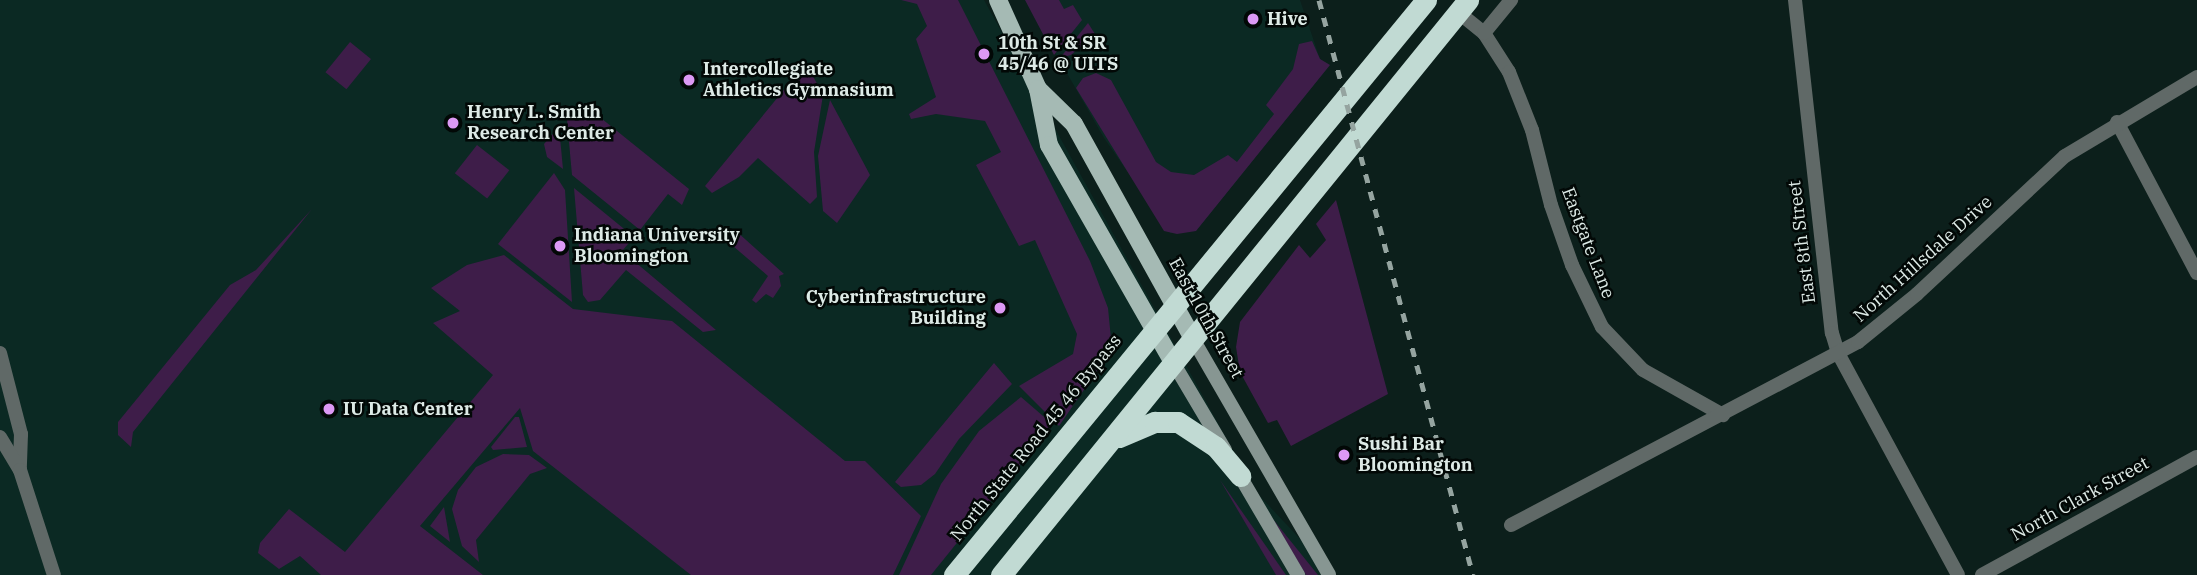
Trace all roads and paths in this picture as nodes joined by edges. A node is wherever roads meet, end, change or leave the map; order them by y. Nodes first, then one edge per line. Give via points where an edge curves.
1 (998, 0) edge
2 (1426, 0) edge
3 (1511, 0) edge
4 (1795, 0) edge
5 (1463, 6) edge
6 (1484, 33) junction
7 (2197, 77) edge
8 (1038, 89) junction
9 (2117, 122) junction
10 (2197, 273) edge
11 (1175, 303) junction
12 (1154, 330) junction
13 (1194, 339) junction
14 (0, 353) edge
15 (1838, 353) junction
16 (1174, 364) junction
17 (1723, 415) junction
18 (0, 438) edge
19 (1104, 450) junction
20 (2197, 457) edge
21 (20, 470) junction
22 (1240, 477) junction
23 (1511, 525) dead end
24 (54, 575) edge
25 (954, 575) edge
26 (1001, 575) edge
27 (1298, 575) edge
28 (1329, 575) edge
29 (1958, 575) edge
30 (1982, 575) edge

1 - 8 main road, East 10th Street
2 - 11 highway, North State Road 45 46 Bypass
3 - 6 street
4 - 15 street, East 8th Street via 1817,216
5 - 6 street, Eastgate Lane
5 - 13 highway
6 - 17 street, Eastgate Lane via 1509,72 1532,130 1568,253 1602,327 1643,370
7 - 9 street, North Hillsdale Drive
8 - 11 main road, East 10th Street via 1074,124
8 - 12 main road, East 10th Street via 1049,145
9 - 10 street
9 - 15 street, North Hillsdale Drive via 2065,156 1917,295
11 - 12 highway, North State Road 45 46 Bypass
11 - 13 main road, East 10th Street
12 - 16 main road, East 10th Street
12 - 25 highway, North State Road 45 46 Bypass
13 - 16 highway
13 - 28 street, East 10th Street
14 - 21 street via 21,434
15 - 17 street, North Hillsdale Drive
15 - 29 street, East 8th Street
16 - 19 highway
16 - 22 street, East 10th Street
17 - 23 street, North Hillsdale Drive
18 - 21 street
19 - 22 highway via 1137,428 1174,421 1216,447
19 - 26 highway
20 - 30 street, North Clark Street
21 - 24 street
22 - 27 street, East 10th Street

